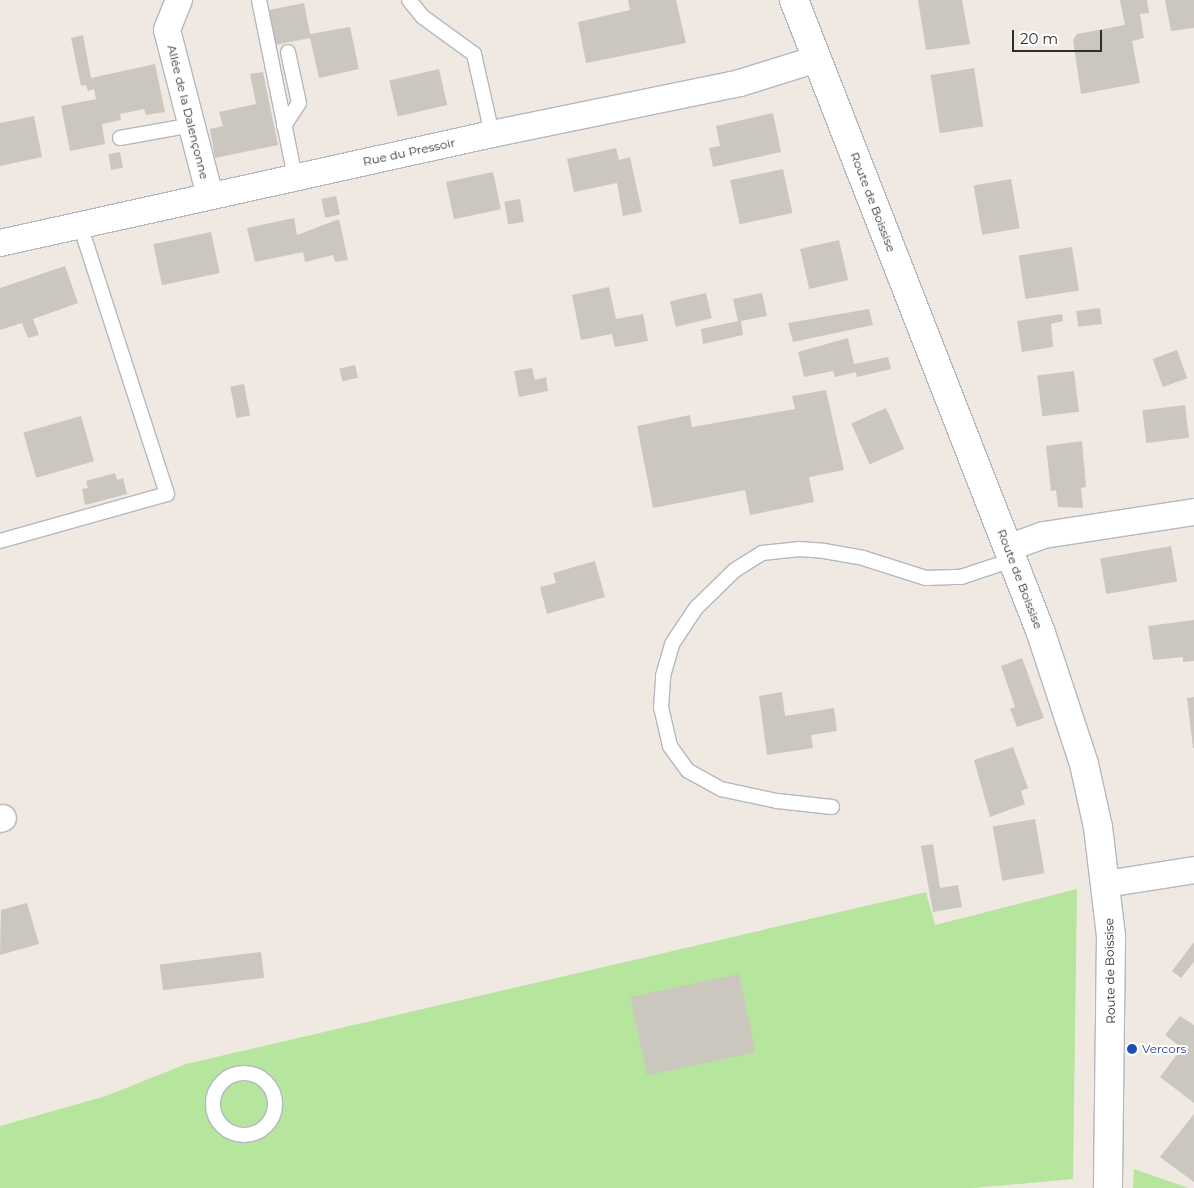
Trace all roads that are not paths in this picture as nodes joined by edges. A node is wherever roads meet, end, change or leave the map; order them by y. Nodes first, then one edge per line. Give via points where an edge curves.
1 (180, 0) edge
2 (259, 0) edge
3 (409, 0) edge
4 (794, 0) edge
5 (288, 52) dead end
6 (817, 59) junction
7 (192, 125) junction
8 (284, 126) junction
9 (492, 134) junction
10 (120, 138) dead end
11 (296, 177) junction
12 (210, 196) junction
13 (80, 225) junction
14 (0, 243) edge
15 (1194, 512) edge
16 (0, 540) edge
17 (1010, 554) junction
18 (832, 807) dead end
19 (1194, 870) edge
20 (1106, 884) junction
21 (243, 1135) joint
22 (1108, 1188) edge

1 - 7 street, Allée de la Dalençonne via 168,30
2 - 8 lane
3 - 9 lane via 423,18 474,54
4 - 6 street, Route de Boissise
5 - 8 lane via 299,103
6 - 9 street, Rue du Pressoir via 740,83
6 - 17 street, Route de Boissise
7 - 10 lane
7 - 12 street, Allée de la Dalençonne
8 - 11 lane
9 - 11 street, Rue du Pressoir
11 - 12 street, Rue du Pressoir
12 - 13 street, Rue du Pressoir
13 - 14 street, Rue du Pressoir
13 - 16 lane via 167,494
15 - 17 street via 1044,535
17 - 18 lane via 961,577 926,578 863,558 824,551 798,549 762,553 735,570 696,608 672,644 663,676 661,708 670,746 688,771 721,789 777,801
17 - 20 street, Route de Boissise via 1064,697 1084,764
19 - 20 street
20 - 22 street, Route de Boissise via 1111,936
21 - 21 lane via 263,1129 275,1111 272,1090 266,1081 248,1073 222,1082 213,1109 220,1123 233,1133

